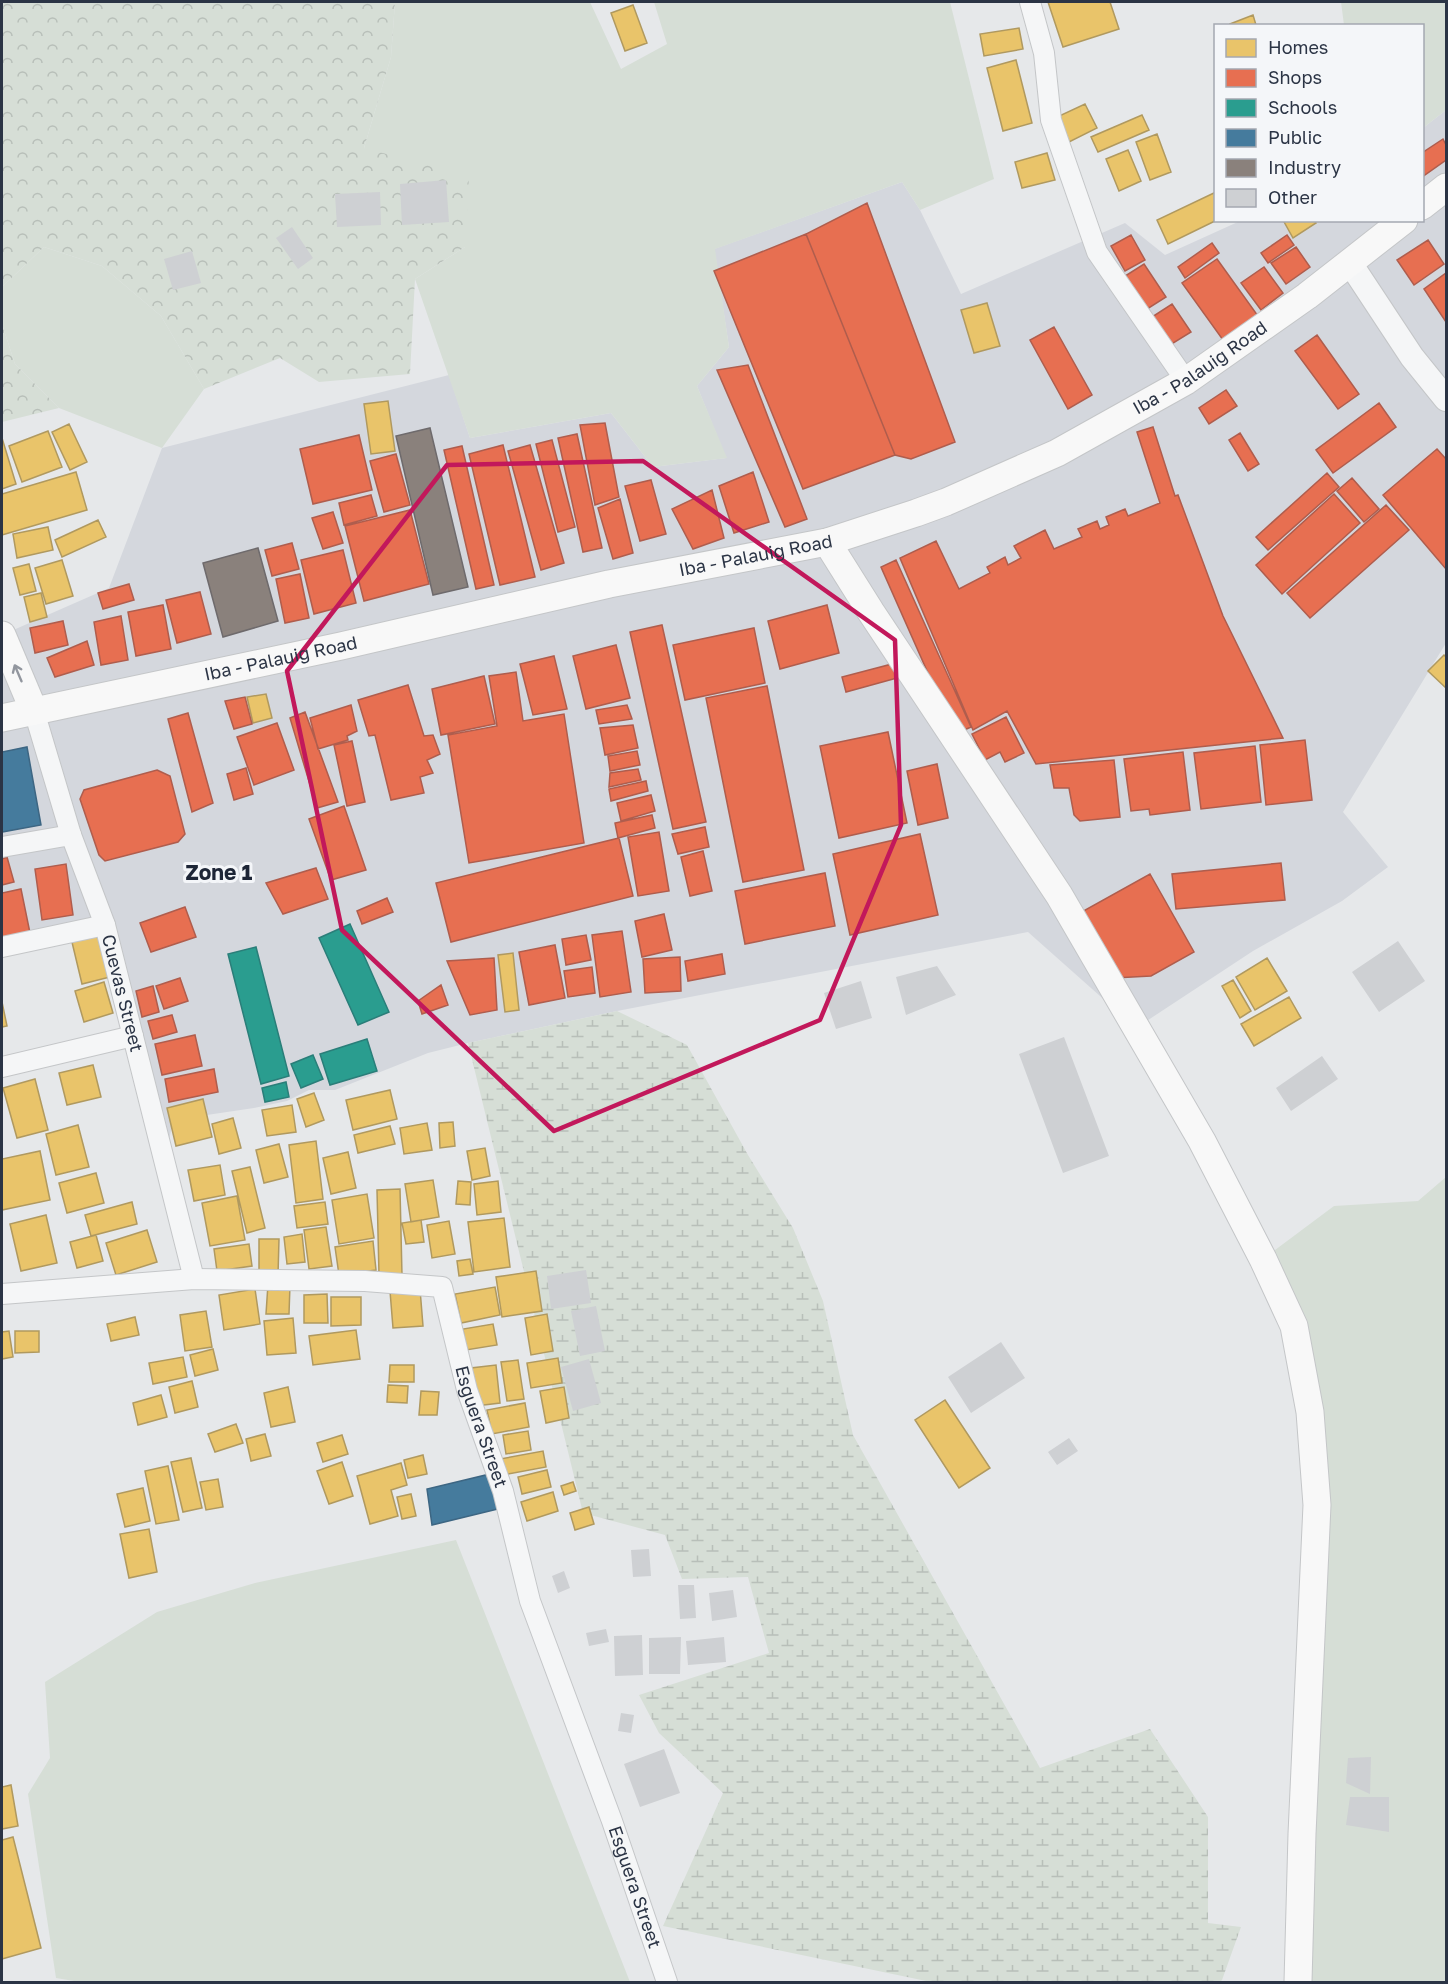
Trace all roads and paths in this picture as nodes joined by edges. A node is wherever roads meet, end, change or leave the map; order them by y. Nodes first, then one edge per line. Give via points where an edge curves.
1 (1030, 2) edge
2 (1446, 187) edge
3 (1424, 204) edge
4 (1401, 222) edge
5 (1350, 263) junction
6 (1186, 381) junction
7 (1446, 399) edge
8 (827, 542) junction
9 (2, 635) edge
10 (34, 711) junction
11 (2, 718) edge
12 (71, 835) junction
13 (2, 847) edge
14 (105, 925) junction
15 (2, 947) edge
16 (133, 1036) junction
17 (2, 1067) edge
18 (194, 1278) junction
19 (2, 1294) edge
20 (666, 1983) edge
21 (1298, 1983) edge

1 - 6 street via 1044,53 1051,120 1097,252
2 - 3 main road
4 - 5 main road, Iba - Palauig Road
5 - 6 main road, Iba - Palauig Road
5 - 7 street via 1412,357
6 - 8 main road, Iba - Palauig Road via 1042,460 946,502
8 - 10 main road, Iba - Palauig Road via 609,584
8 - 21 main road via 1059,895 1202,1141 1294,1326 1310,1412 1317,1505
10 -> 9 main road
10 - 11 main road, Iba - Palauig Road
10 - 12 street, Cuevas Street
12 - 13 street
12 - 14 street, Cuevas Street
14 - 15 street
14 - 16 street, Cuevas Street
16 - 17 street
16 - 18 street, Cuevas Street
18 - 19 street, Esguera Street
18 - 20 street, Esguera Street via 365,1281 442,1287 467,1390 503,1491 530,1601 612,1821

